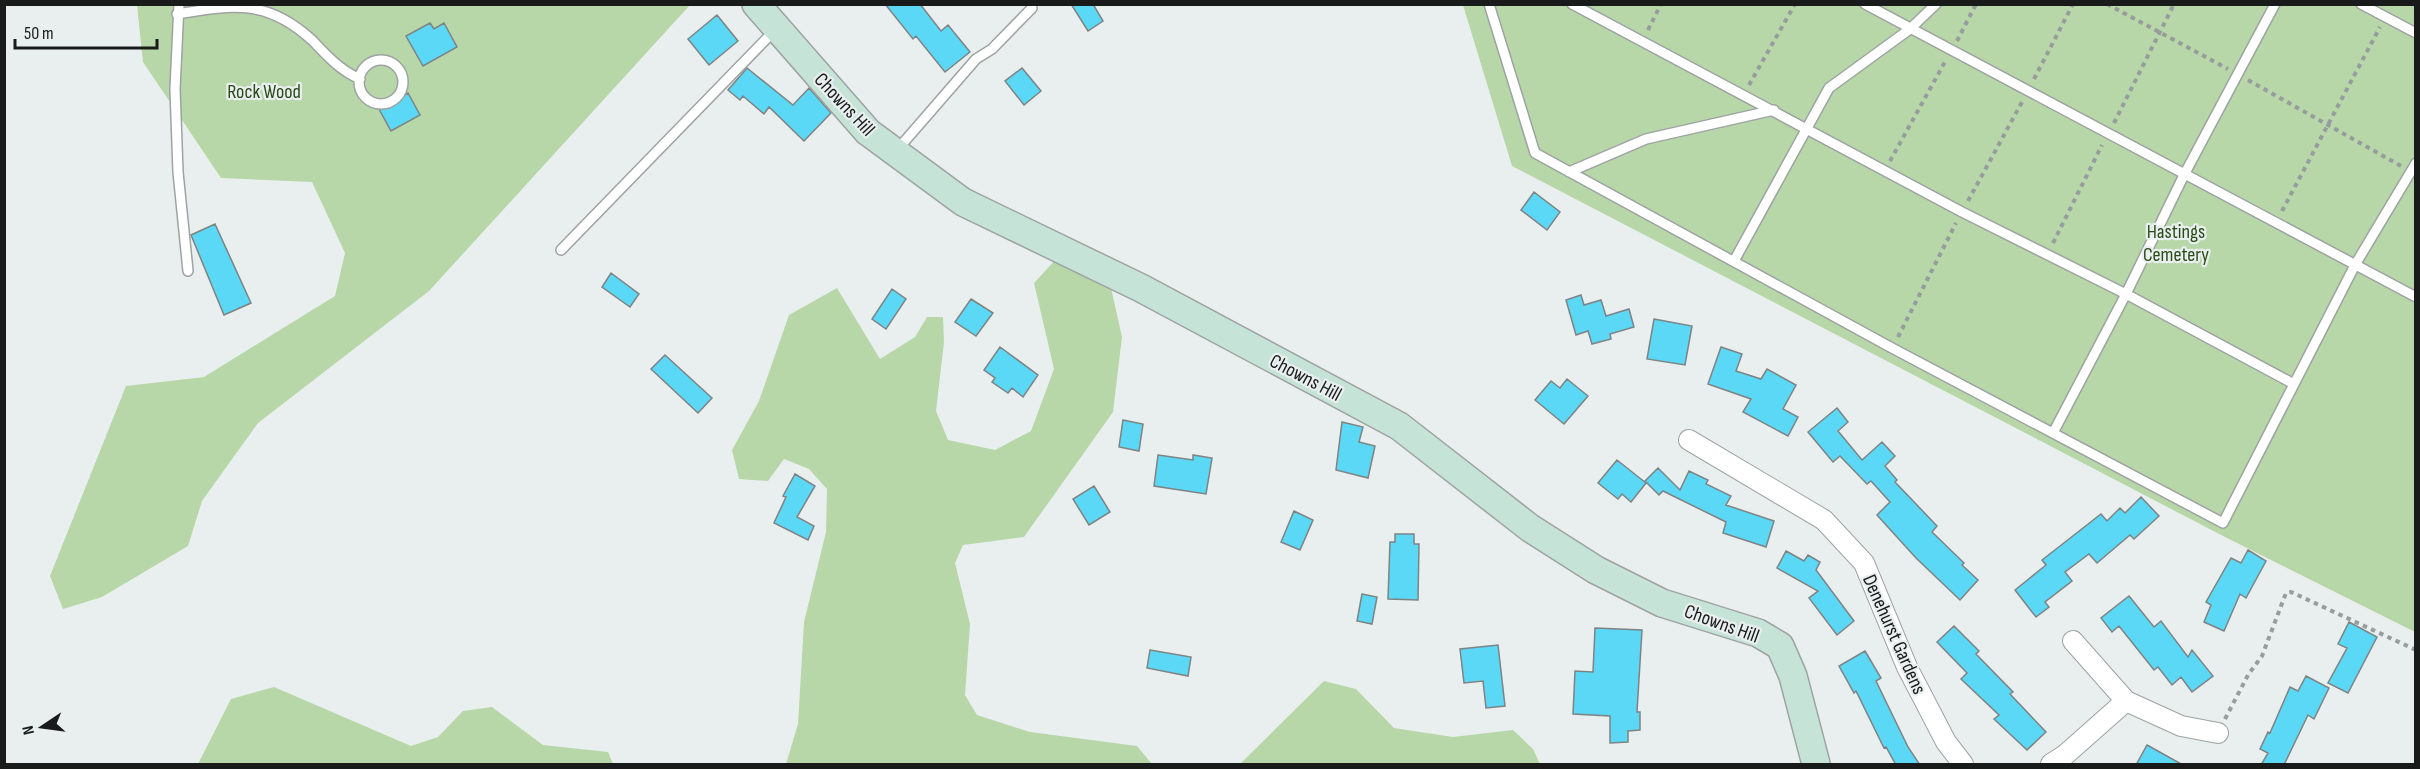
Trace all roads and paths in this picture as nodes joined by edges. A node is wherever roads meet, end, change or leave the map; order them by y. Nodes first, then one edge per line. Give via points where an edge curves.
1 (756, 4) edge
2 (1489, 4) edge
3 (1572, 4) edge
4 (1661, 4) edge
5 (1795, 4) edge
6 (1865, 4) edge
7 (1936, 4) edge
8 (1976, 4) edge
9 (2073, 4) edge
10 (2107, 4) edge
11 (2275, 4) edge
12 (2361, 4) edge
13 (1032, 8) dead end
14 (178, 9) edge
15 (2385, 18) junction
16 (777, 28) junction
17 (1910, 29) junction
18 (2415, 33) edge
19 (1642, 42) junction
20 (1952, 51) junction
21 (2240, 75) junction
22 (360, 79) junction
23 (2027, 92) junction
24 (1744, 94) junction
25 (1774, 110) junction
26 (2327, 126) junction
27 (1808, 128) junction
28 (895, 152) junction
29 (2413, 167) edge
30 (1886, 170) junction
31 (1569, 172) junction
32 (2184, 175) junction
33 (1962, 212) junction
34 (2274, 224) junction
35 (561, 250) dead end
36 (1734, 261) junction
37 (2355, 265) junction
38 (188, 271) dead end
39 (2126, 294) junction
40 (2415, 297) edge
41 (1892, 348) junction
42 (2294, 384) junction
43 (2053, 433) junction
44 (1689, 441) dead end
45 (2073, 641) dead end
46 (2415, 650) edge
47 (2126, 701) junction
48 (2217, 733) joint
49 (1816, 765) edge
50 (1963, 765) edge
51 (2050, 765) edge

1 - 16 street, Chowns Hill
2 - 31 lane via 1535,153
3 - 19 lane
4 - 19 path
5 - 24 path
6 - 17 lane
7 - 17 lane
8 - 20 path
9 - 23 path
10 - 21 path
11 - 21 lane
12 - 15 lane
13 - 28 lane via 992,49 976,59
14 - 22 lane via 245,5 279,11 296,22 345,72
14 - 38 lane via 177,148
15 - 18 lane
15 - 26 path
16 - 28 street, Chowns Hill via 868,132
16 - 35 lane
17 - 20 lane
17 - 27 lane via 1829,88
19 - 24 lane
20 - 23 lane
20 - 30 path
21 - 26 path
21 - 32 lane
22 - 22 lane via 366,98 379,104 393,101 403,83 399,69 387,61 373,62
23 - 32 lane
23 - 33 path
24 - 25 lane
25 - 27 lane
25 - 31 lane via 1646,139
26 - 29 path
26 - 34 path
27 - 30 lane
27 - 36 lane
28 - 49 street, Chowns Hill via 963,202 1141,288 1399,426 1530,528 1596,570 1662,603 1758,633 1780,646 1793,676
29 - 37 lane
30 - 33 lane
31 - 36 lane
32 - 34 lane
32 - 39 lane
33 - 39 lane
33 - 41 path
34 - 37 lane
36 - 41 lane
37 - 40 lane
37 - 42 lane
39 - 42 lane
39 - 43 lane
41 - 43 lane
42 - 43 lane via 2223,523
44 - 50 street, Denehurst Gardens via 1824,520 1864,563 1907,667 1946,742
45 - 47 street
46 - 48 path via 2286,593 2262,656
47 - 48 street via 2181,726
47 - 51 street

